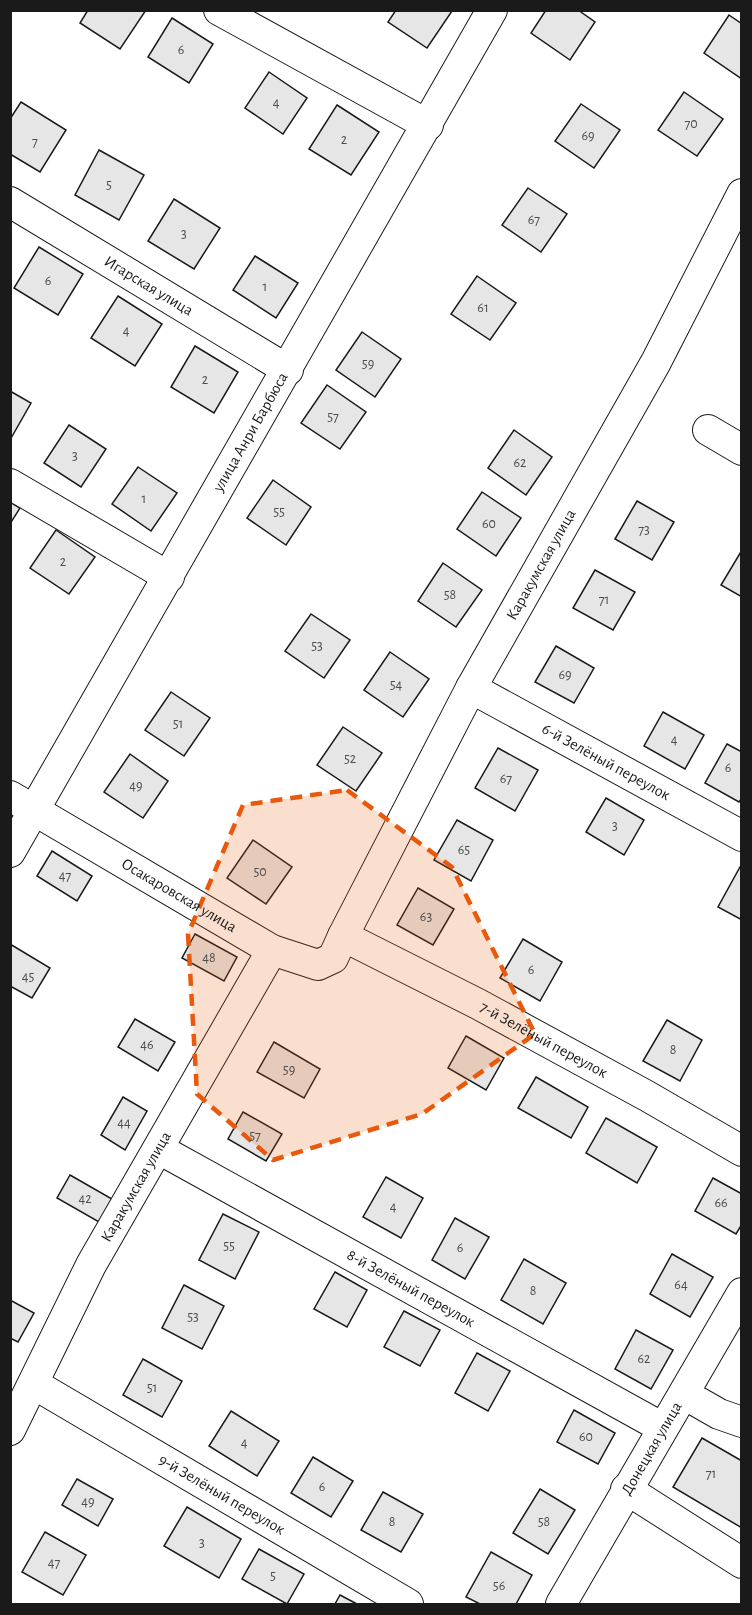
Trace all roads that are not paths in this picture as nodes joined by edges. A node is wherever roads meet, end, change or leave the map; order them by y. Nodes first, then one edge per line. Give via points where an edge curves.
1 (219, 10) edge
2 (492, 10) edge
3 (428, 125) junction
4 (741, 194) edge
5 (10, 202) edge
6 (288, 370) junction
7 (708, 430) dead end
8 (741, 450) edge
9 (10, 484) edge
10 (169, 577) junction
11 (471, 688) junction
12 (22, 803) edge
13 (741, 836) edge
14 (10, 852) edge
15 (343, 936) junction
16 (272, 950) junction
17 (159, 1149) junction
18 (741, 1151) edge
19 (741, 1293) edge
20 (33, 1384) junction
21 (684, 1394) junction
22 (741, 1422) edge
23 (663, 1428) junction
24 (10, 1430) edge
25 (626, 1489) junction
26 (741, 1563) edge
27 (408, 1605) edge
28 (561, 1605) edge

1 - 3 street
2 - 3 street, улица Анри Барбюса
3 - 6 street, улица Анри Барбюса
4 - 11 street, Каракумская улица via 656,362
5 - 6 street, Игарская улица
6 - 10 street, улица Анри Барбюса
7 - 8 street
9 - 10 street
10 - 12 street, улица Анри Барбюса
11 - 13 street, 6-й Зелёный переулок
11 - 15 street, Каракумская улица
12 - 14 street, улица Анри Барбюса
12 - 16 street, Осакаровская улица
15 - 16 street, Осакаровская улица via 333,958 318,965
15 - 18 street, 7-й Зелёный переулок via 478,1004
16 - 17 street, Каракумская улица
17 - 20 street, Каракумская улица via 91,1265
17 - 23 street, 8-й Зелёный переулок
19 - 21 street, Донецкая улица
20 - 24 street, Каракумская улица
20 - 27 street, 9-й Зелёный переулок
21 - 22 street
21 - 23 street, Донецкая улица
23 - 25 street, Донецкая улица
25 - 26 street
25 - 28 street, Донецкая улица

